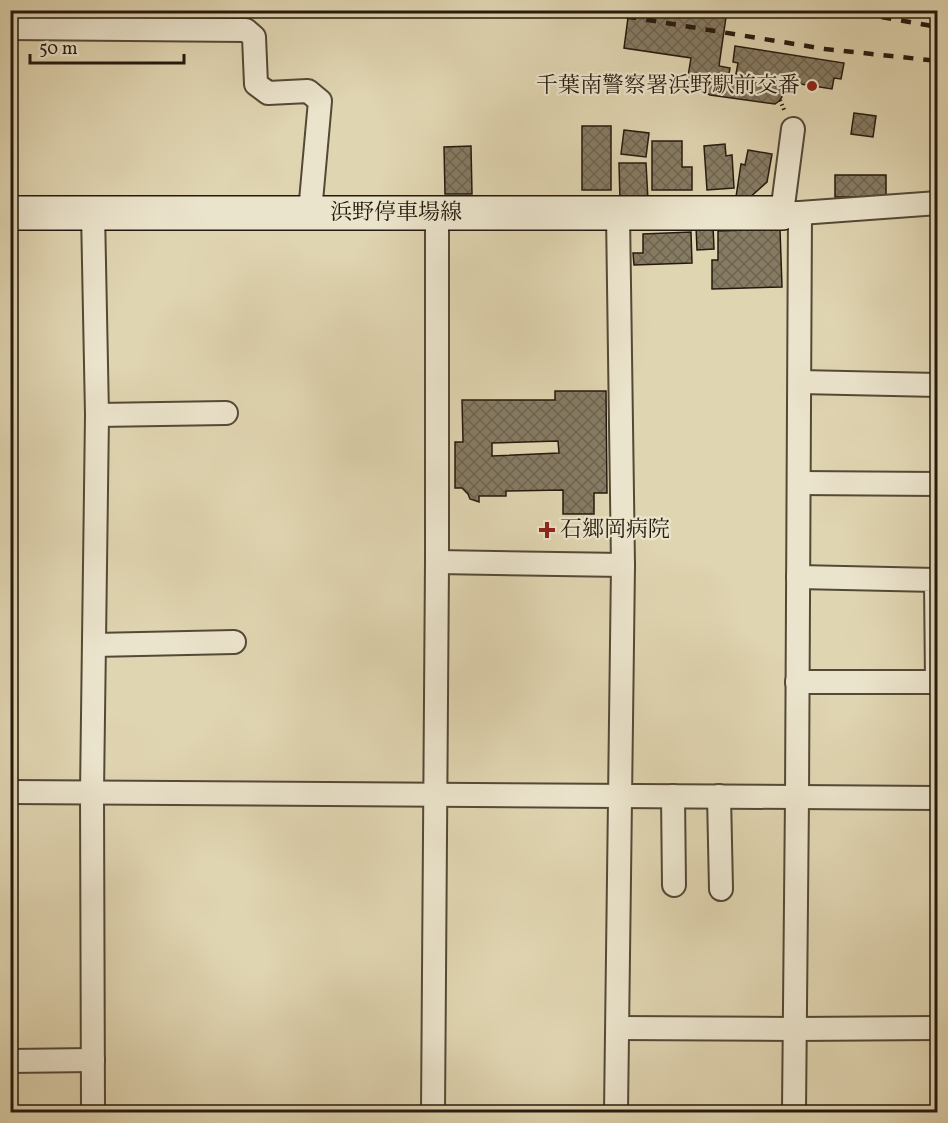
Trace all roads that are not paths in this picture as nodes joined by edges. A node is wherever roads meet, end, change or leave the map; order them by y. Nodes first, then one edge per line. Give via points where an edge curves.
1 (10, 28) edge
2 (793, 129) dead end
3 (938, 203) edge
4 (93, 212) junction
5 (310, 212) junction
6 (10, 213) edge
7 (791, 213) junction
8 (437, 214) junction
9 (618, 214) junction
10 (800, 382) junction
11 (938, 385) edge
12 (226, 413) dead end
13 (97, 415) junction
14 (799, 483) junction
15 (938, 484) edge
16 (437, 562) junction
17 (624, 565) junction
18 (798, 577) junction
19 (234, 642) dead end
20 (94, 645) junction
21 (797, 682) junction
22 (10, 792) edge
23 (92, 792) junction
24 (434, 794) junction
25 (620, 795) junction
26 (673, 796) junction
27 (719, 796) junction
28 (797, 797) junction
29 (938, 798) edge
30 (674, 885) dead end
31 (721, 889) dead end
32 (618, 1028) junction
33 (938, 1028) edge
34 (794, 1029) junction
35 (93, 1060) junction
36 (10, 1061) edge
37 (93, 1113) edge
38 (433, 1113) edge
39 (616, 1113) edge
40 (794, 1113) edge

1 - 5 street via 246,30 254,37 256,84 268,93 308,91 320,101
2 - 7 street
3 - 7 street
4 - 5 main road, 浜野停車場線
4 - 6 main road, 浜野停車場線
4 - 13 street
5 - 8 main road, 浜野停車場線
7 - 9 main road, 浜野停車場線
7 - 10 street
8 - 9 main road, 浜野停車場線
8 - 16 street
9 - 17 street
10 - 11 street
10 - 14 street
12 - 13 street
13 - 20 street
14 - 15 street
14 - 18 street
16 - 17 street
16 - 24 street
17 - 25 street
18 - 21 street
18 - 21 street via 936,580 937,682
19 - 20 street
20 - 23 street
21 - 28 street
22 - 23 street
23 - 24 street
23 - 35 street
24 - 25 street
24 - 38 street
25 - 26 street
25 - 32 street
26 - 27 street
26 - 30 street
27 - 28 street
27 - 31 street
28 - 29 street
28 - 34 street
32 - 34 street
32 - 39 street
33 - 34 street
34 - 40 street
35 - 36 street
35 - 37 street

